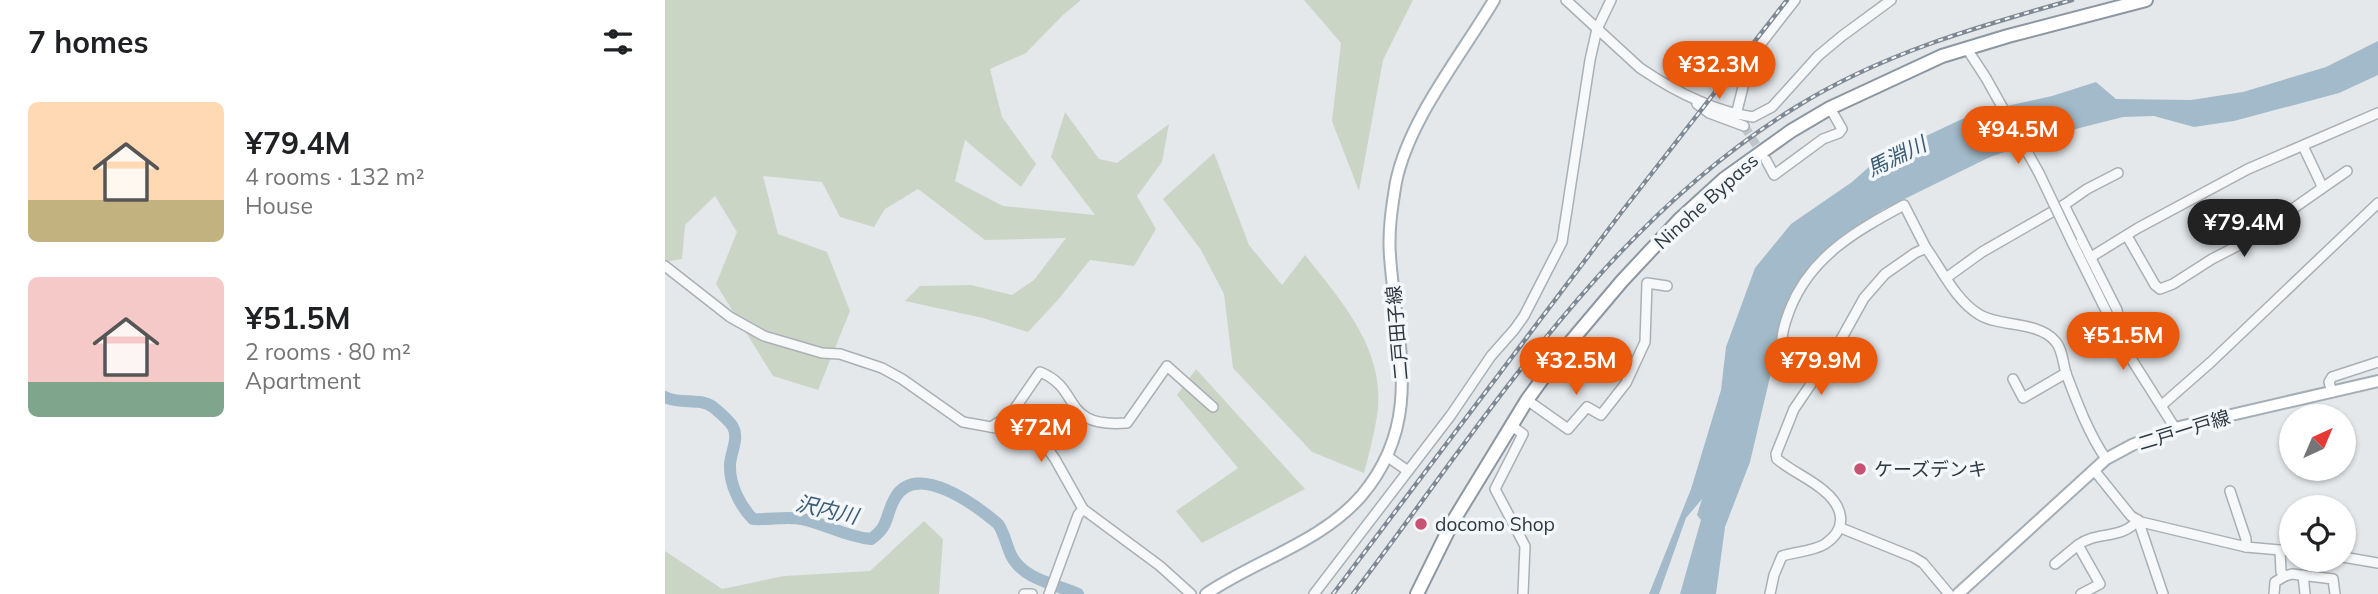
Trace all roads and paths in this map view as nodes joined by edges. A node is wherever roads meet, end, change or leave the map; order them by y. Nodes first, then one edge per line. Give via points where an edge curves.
1 (1494, 0) edge
2 (1566, 0) edge
3 (1611, 0) edge
4 (1795, 0) edge
5 (1891, 0) edge
6 (2146, 0) edge
7 (1597, 29) junction
8 (1967, 49) junction
9 (1684, 94) junction
10 (1830, 108) junction
11 (2378, 113) edge
12 (1736, 115) junction
13 (1744, 126) tunnel mouth
14 (2303, 146) junction
15 (1766, 160) dead end
16 (2347, 171) dead end
17 (2118, 173) dead end
18 (2321, 189) junction
19 (2378, 203) edge
20 (2064, 205) junction
21 (2127, 236) junction
22 (1926, 248) junction
23 (2091, 257) junction
24 (665, 266) edge
25 (1946, 278) junction
26 (1667, 286) dead end
27 (2112, 322) junction
28 (1782, 341) dead end
29 (2378, 362) edge
30 (2066, 373) junction
31 (2013, 379) dead end
32 (2378, 381) edge
33 (2332, 393) junction
34 (1527, 400) junction
35 (2162, 405) junction
36 (1213, 407) dead end
37 (1512, 426) junction
38 (990, 428) junction
39 (2175, 428) junction
40 (1388, 457) junction
41 (2106, 459) junction
42 (2094, 470) junction
43 (1408, 471) junction
44 (2230, 491) dead end
45 (1083, 509) junction
46 (2138, 520) junction
47 (1841, 528) junction
48 (2078, 545) junction
49 (2246, 547) junction
50 (2279, 550) edge
51 (2356, 559) edge
52 (2378, 563) edge
53 (2055, 564) dead end
54 (2281, 572) edge
55 (2303, 575) junction
56 (2285, 576) junction
57 (1024, 594) edge
58 (1031, 594) edge
59 (1049, 594) edge
60 (1191, 594) edge
61 (1206, 594) edge
62 (1314, 594) edge
63 (1417, 594) edge
64 (1523, 594) edge
65 (1770, 594) edge
66 (1949, 594) edge
67 (1958, 594) edge
68 (2081, 594) edge
69 (2163, 594) edge
70 (2274, 594) edge
71 (2305, 594) edge
72 (2335, 594) edge

1 - 40 main road, 二戸田子線 via 1410,139 1397,181 1390,254 1402,360 1402,406
2 - 7 street
3 - 7 street
4 - 12 street via 1756,51
5 - 12 street via 1818,56 1772,107 1753,117
6 - 8 highway, Ninohe Bypass
7 - 9 street via 1640,68
7 - 43 street via 1562,242 1519,323
8 - 10 highway, Ninohe Bypass
8 - 27 street, bridge via 2039,173
9 - 12 street
9 - 13 street via 1709,113
10 - 15 street via 1842,129 1839,133 1823,139 1774,175
10 - 34 highway, Ninohe Bypass via 1751,158 1679,220 1562,352
11 - 14 street
14 - 18 street
14 - 21 street via 2248,169
16 - 18 street
17 - 20 street
18 - 21 street via 2247,241 2159,289
19 - 35 street
20 - 23 street
20 - 25 street
21 - 23 street
22 - 25 street
22 - 28 street via 1904,205 1867,225 1811,271 1795,298
22 - 47 street via 1885,274 1864,298 1794,409 1776,454 1781,463 1830,496 1842,520
23 - 27 street via 2117,310
24 - 38 street via 746,328 882,368 963,422
25 - 30 street via 1982,317 2018,324 2054,339
26 - 34 street via 1647,284 1645,342 1626,383 1601,415 1587,407 1568,429
27 - 35 street
29 - 33 street via 2332,377
30 - 31 street via 2023,398
30 - 41 street
32 - 33 main road, 二戸一戸線
33 - 39 main road, 二戸一戸線
34 - 37 highway, Ninohe Bypass
35 - 39 street
36 - 38 street via 1167,366 1127,423 1100,424 1082,416 1053,377 1040,372 1011,414
37 - 63 highway, Ninohe Bypass via 1452,523
37 - 64 street via 1523,434 1495,489 1525,546
38 - 45 street via 1028,436 1048,449
39 - 41 main road, 二戸一戸線
40 - 43 street
40 - 61 main road, 二戸田子線 via 1361,497 1341,516
41 - 42 main road, 二戸一戸線
42 - 46 street
42 - 67 main road, 二戸一戸線
43 - 62 street
44 - 49 street
45 - 59 street
45 - 60 street
46 - 48 street via 2113,535 2095,536
46 - 49 street
46 - 69 street
47 - 65 street via 1824,544 1782,556
47 - 66 street via 1913,556
48 - 53 street
48 - 68 street via 2100,584
49 - 50 street
51 - 52 street
54 - 56 street
55 - 56 street
55 - 71 street
55 - 72 street via 2333,579
56 - 70 street via 2275,582
57 - 58 street

